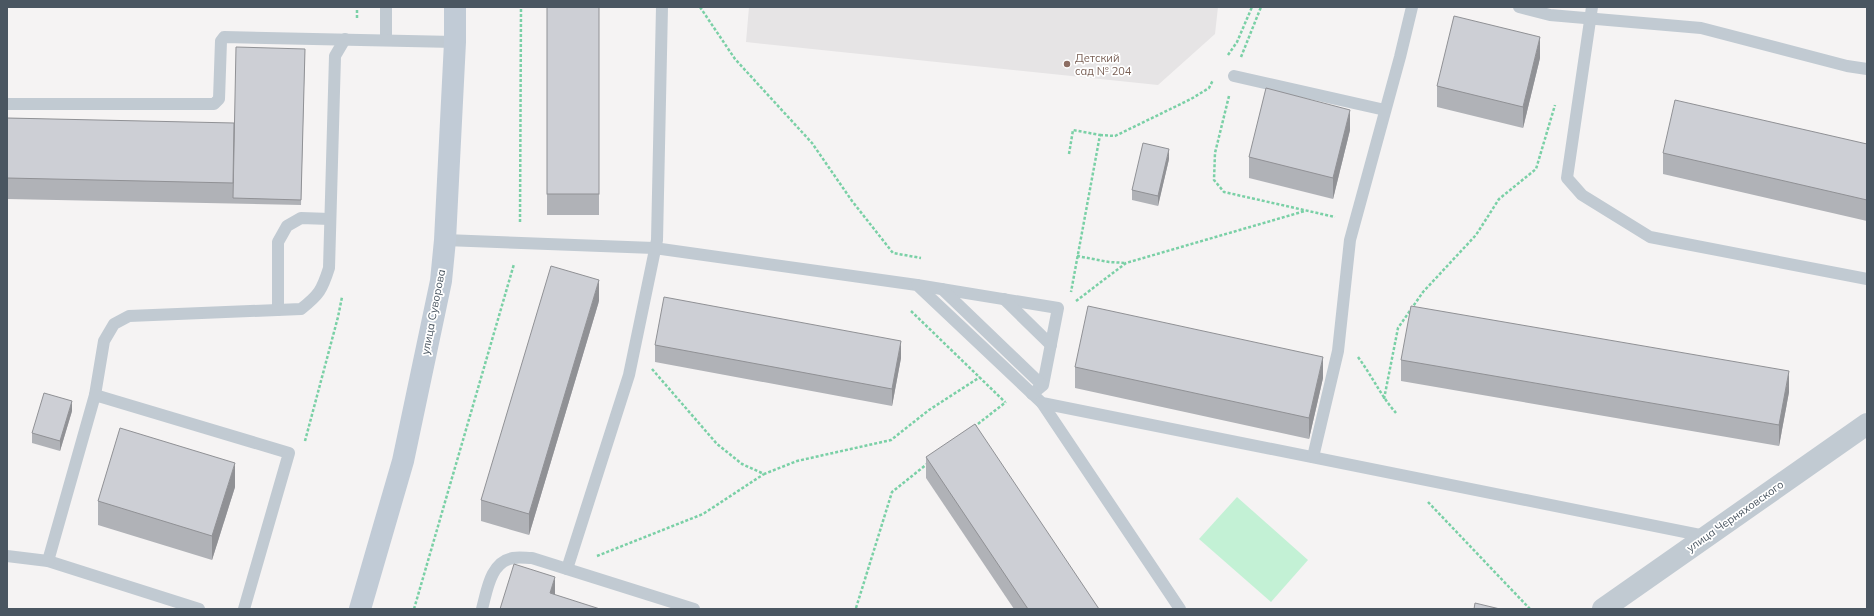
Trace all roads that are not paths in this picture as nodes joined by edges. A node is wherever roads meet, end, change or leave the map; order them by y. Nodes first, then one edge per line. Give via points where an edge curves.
1 (386, 7) edge
2 (455, 7) edge
3 (662, 7) edge
4 (1412, 7) edge
5 (1520, 7) edge
6 (1591, 13) edge
7 (345, 39) junction
8 (386, 40) junction
9 (455, 42) junction
10 (1867, 69) edge
11 (1234, 76) road end
12 (7, 104) edge
13 (1385, 110) junction
14 (330, 219) junction
15 (445, 240) junction
16 (654, 248) junction
17 (1867, 279) edge
18 (918, 285) junction
19 (942, 289) junction
20 (1004, 299) junction
21 (278, 310) junction
22 (1051, 345) junction
23 (1042, 385) junction
24 (1032, 394) junction
25 (95, 395) junction
26 (1042, 403) junction
27 (1867, 424) edge
28 (1313, 457) junction
29 (1705, 536) junction
30 (7, 556) edge
31 (48, 561) junction
32 (567, 569) junction
33 (199, 609) edge
34 (244, 609) edge
35 (360, 609) edge
36 (482, 609) edge
37 (694, 609) edge
38 (1180, 609) edge
39 (1603, 609) edge

1 - 8 lane
2 - 9 main road, улица Суворова
3 - 16 lane via 657,240
4 - 13 lane
5 - 6 lane via 1550,15
6 - 10 lane via 1701,28
6 - 17 lane via 1567,178 1582,195 1650,237
7 - 8 lane
7 - 12 lane via 224,37 221,41 219,99 214,104
7 - 14 lane via 335,56
8 - 9 lane
9 - 15 main road, улица Суворова
11 - 13 lane
13 - 28 lane via 1350,240 1338,351
14 - 21 lane via 329,268 323,286 316,298 300,309
14 - 21 lane via 301,218 287,226 278,242
15 - 16 lane
15 - 35 main road, улица Суворова via 441,281 403,461
16 - 18 lane
16 - 32 lane via 629,375
18 - 19 lane
18 - 24 lane
19 - 20 lane
19 - 23 lane
20 - 22 lane
20 - 22 lane via 1058,308
21 - 25 lane via 129,316 114,324 104,341
22 - 23 lane
23 - 24 lane
24 - 26 lane
25 - 31 lane
25 - 34 lane via 289,453
26 - 28 lane
26 - 38 lane
27 - 29 street, улица Черняховского
28 - 29 lane
29 - 39 street, улица Черняховского
30 - 31 lane
31 - 33 lane
32 - 36 lane via 532,558 512,558 500,564 492,574
32 - 37 lane

